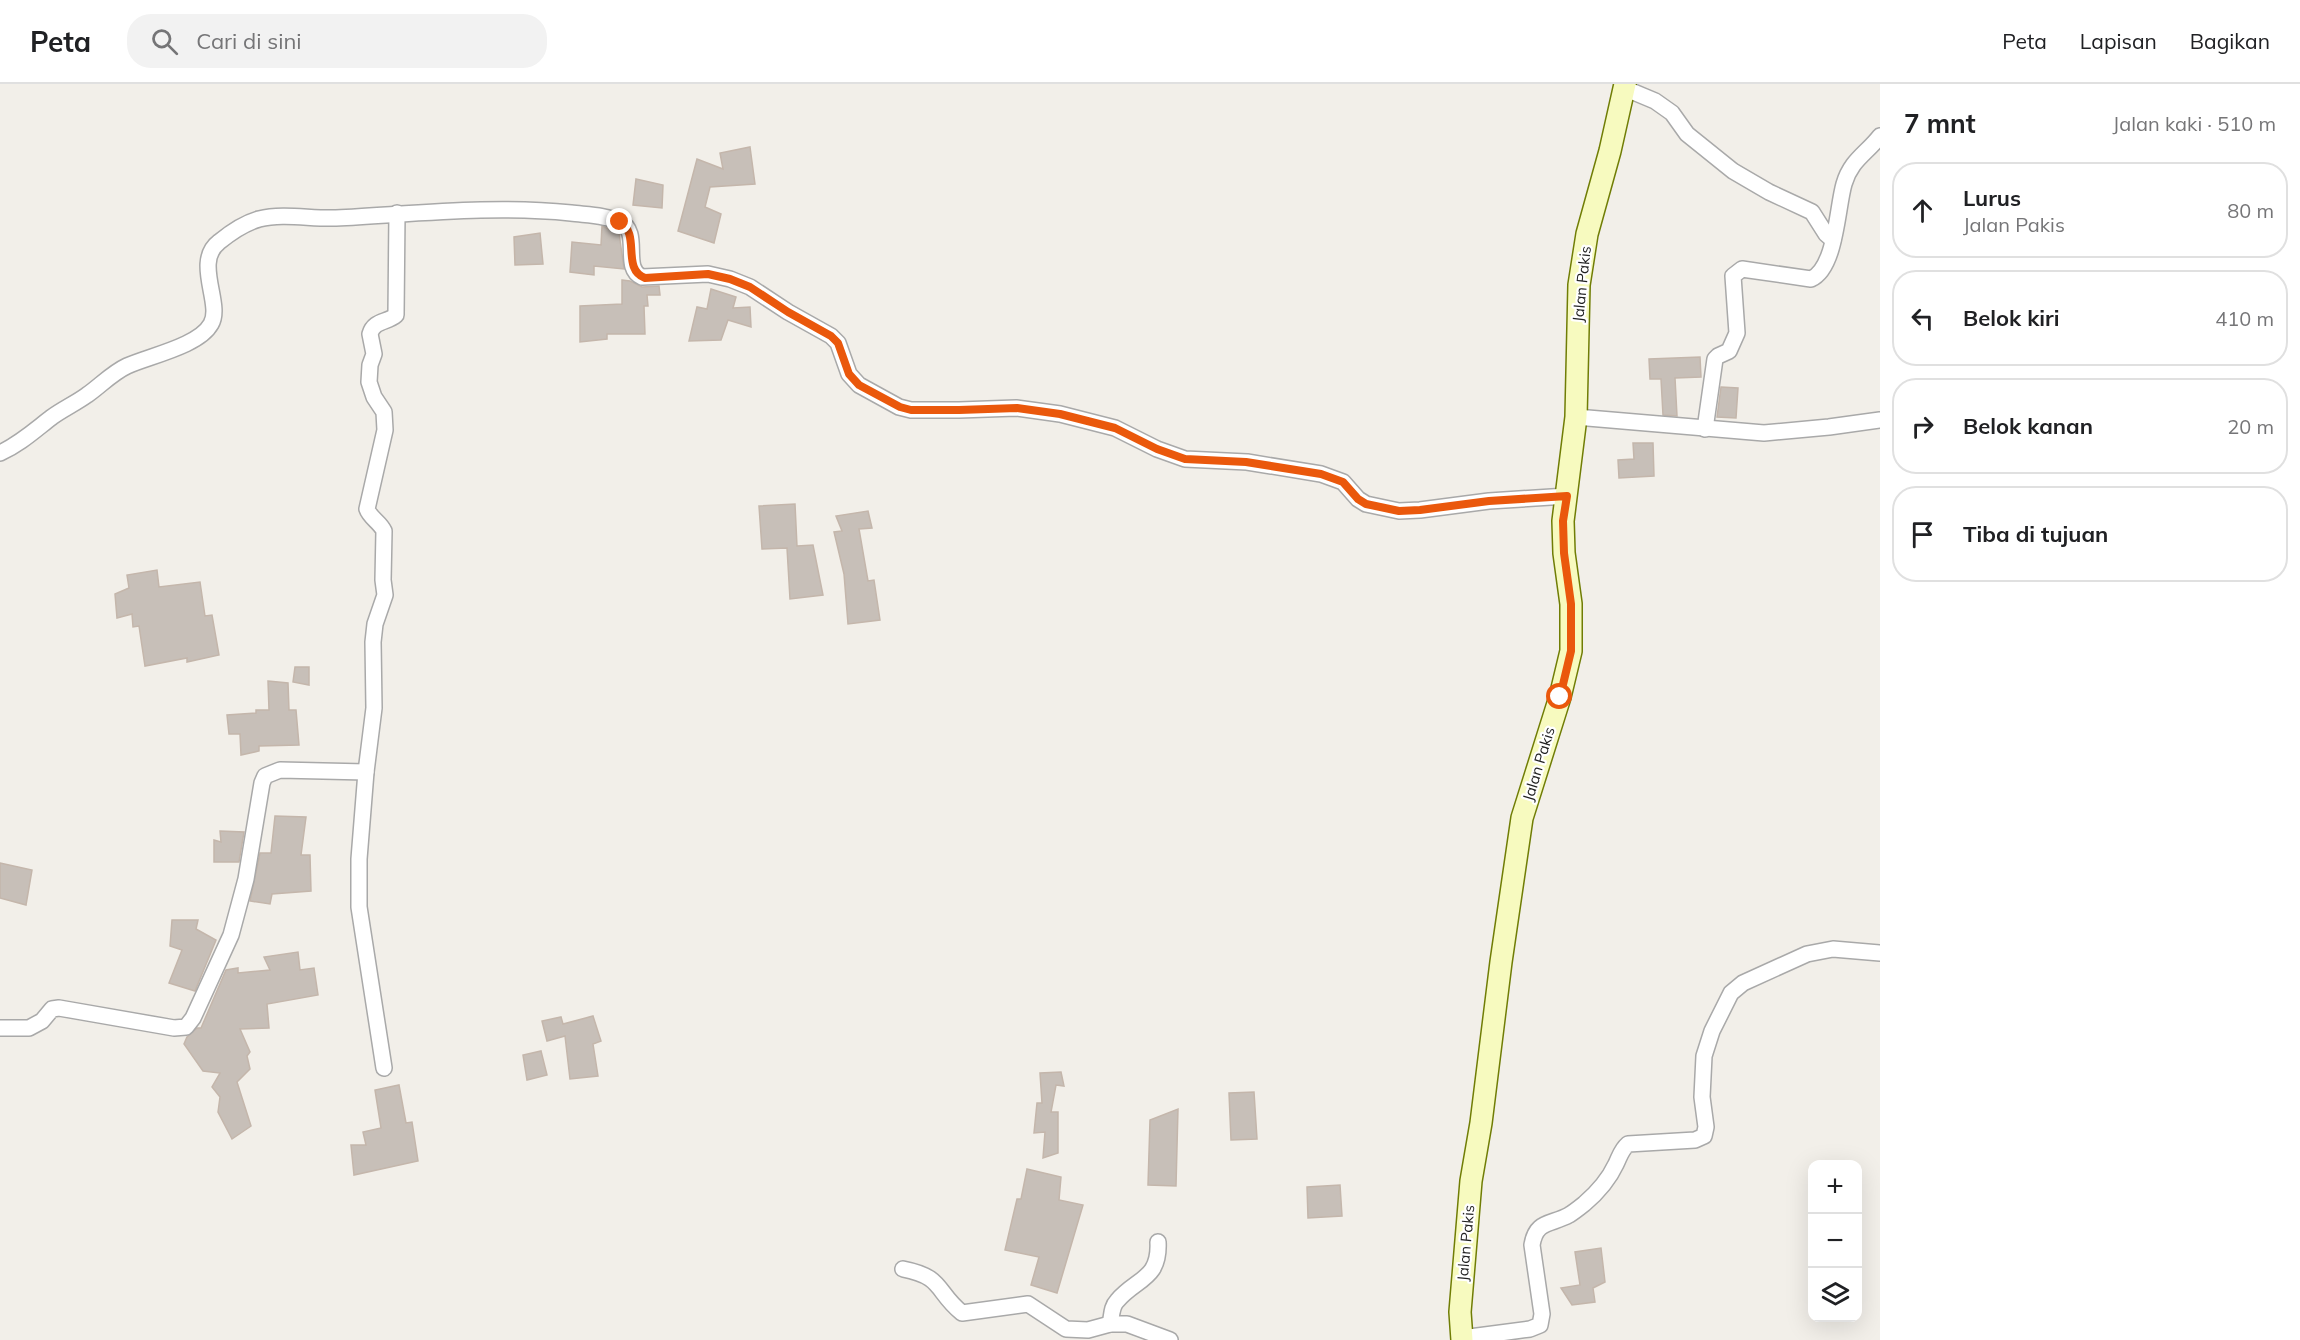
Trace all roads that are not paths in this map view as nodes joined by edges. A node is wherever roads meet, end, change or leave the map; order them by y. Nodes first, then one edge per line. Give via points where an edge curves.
1 (1624, 86) edge
2 (1880, 136) edge
3 (397, 213) junction
4 (1833, 240) junction
5 (1576, 417) junction
6 (1880, 420) edge
7 (1705, 429) junction
8 (0, 453) edge
9 (1567, 496) junction
10 (366, 772) junction
11 (1880, 953) edge
12 (0, 1028) edge
13 (384, 1068) dead end
14 (1158, 1242) dead end
15 (903, 1269) dead end
16 (1110, 1324) junction
17 (1084, 1335) edge
18 (1462, 1339) edge
19 (1170, 1340) edge

1 - 4 street via 1672,113 1687,134 1733,171 1812,212
1 - 5 street, Jalan Pakis via 1587,234 1579,285
2 - 4 street via 1860,156 1845,182
3 - 8 street via 335,218 280,216 243,226 218,242 210,255 213,314 207,329 172,350 126,367
3 - 9 street via 534,209 610,218 626,225 630,232 633,268 638,275 645,278 708,274 750,287 831,336 838,343 849,374 859,385 911,410 1017,408 1060,414 1115,428 1185,459 1246,462 1321,474 1343,482 1366,504 1399,511
3 - 10 street via 396,315 375,325 370,334 374,354 369,382 384,412 386,430 366,509 384,531 385,595 373,642 374,708
4 - 7 street via 1825,265 1811,279 1747,268 1737,271 1733,283 1737,333 1729,351 1715,359
5 - 7 street
5 - 9 street, Jalan Pakis
6 - 7 street via 1764,432
9 - 18 street, Jalan Pakis via 1563,521 1571,651 1522,818 1470,1181 1460,1312
10 - 12 street via 280,770 265,776 231,935 194,1018 186,1027 55,1008 42,1022 29,1028
10 - 13 street via 359,908
11 - 18 street via 1833,949 1807,954 1743,983 1731,993 1704,1056 1704,1136 1695,1140 1628,1144 1593,1195 1568,1216 1538,1228 1534,1235 1540,1325
14 - 16 street via 1157,1263 1117,1300
15 - 17 street via 935,1281 962,1313 1028,1304 1066,1329
16 - 17 street
16 - 19 street via 1126,1324

